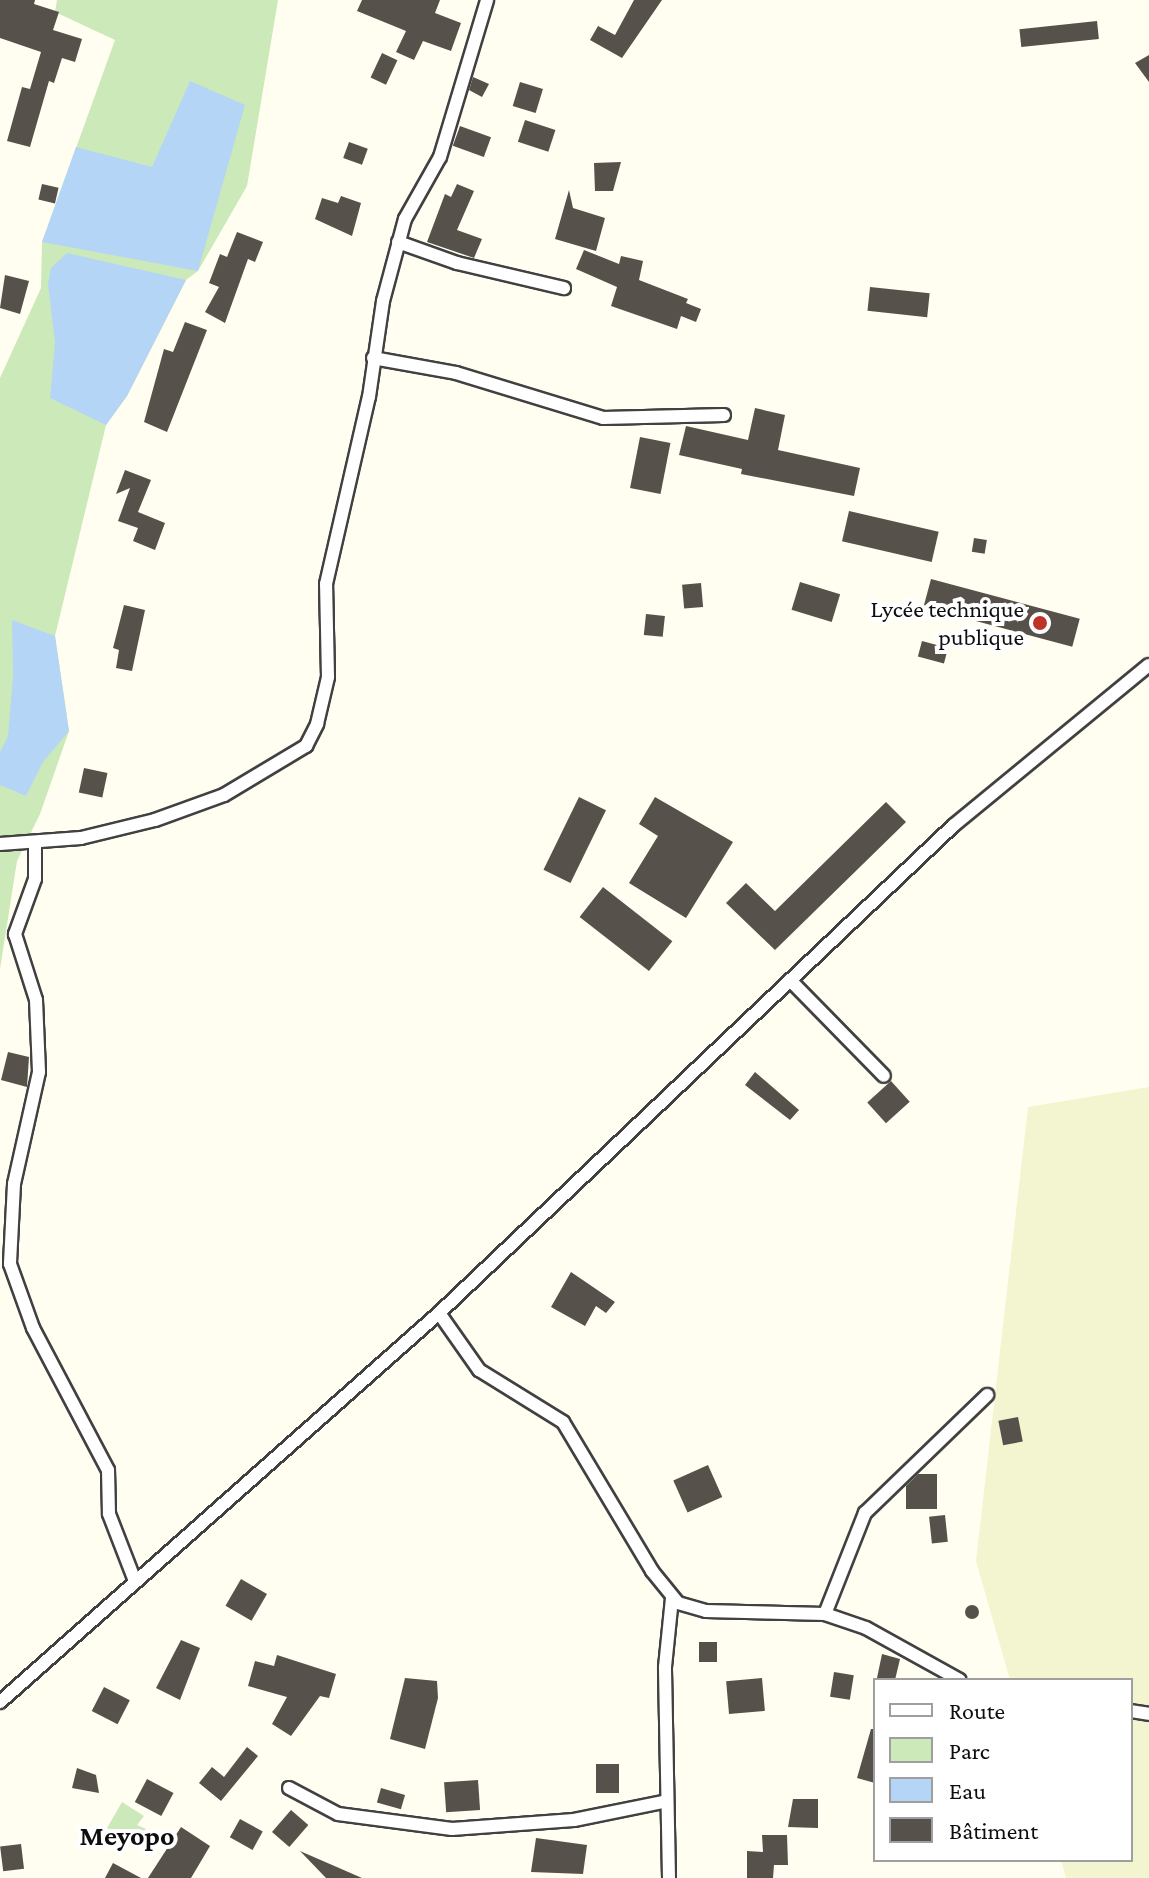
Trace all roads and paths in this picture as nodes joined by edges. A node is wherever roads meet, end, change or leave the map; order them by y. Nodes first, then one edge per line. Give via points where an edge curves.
1 (487, 0) edge
2 (398, 242) junction
3 (564, 288) dead end
4 (373, 358) junction
5 (724, 415) dead end
6 (1149, 665) edge
7 (35, 842) junction
8 (0, 844) edge
9 (790, 980) junction
10 (884, 1076) dead end
11 (439, 1313) junction
12 (987, 1395) dead end
13 (135, 1581) junction
14 (672, 1598) junction
15 (825, 1614) junction
16 (956, 1678) edge
17 (0, 1702) edge
18 (289, 1788) dead end
19 (667, 1801) junction
20 (669, 1878) edge

1 - 2 street via 440,157 410,204
2 - 3 street
2 - 4 street
4 - 5 street via 456,373 603,418
4 - 7 street via 326,584 328,677 306,746 263,776 185,810 132,827
6 - 9 street via 954,825
7 - 8 street
7 - 13 street via 35,879 15,934 36,1000 40,1063 28,1139 14,1184 10,1264 33,1328 108,1470 109,1514
9 - 10 street
9 - 11 street
11 - 13 street
11 - 14 street via 479,1370 563,1422
12 - 15 street via 865,1513
13 - 17 street
14 - 15 street via 706,1611
14 - 19 street via 665,1667
15 - 16 street via 866,1628
18 - 19 street via 338,1814 452,1829 574,1820
19 - 20 street

